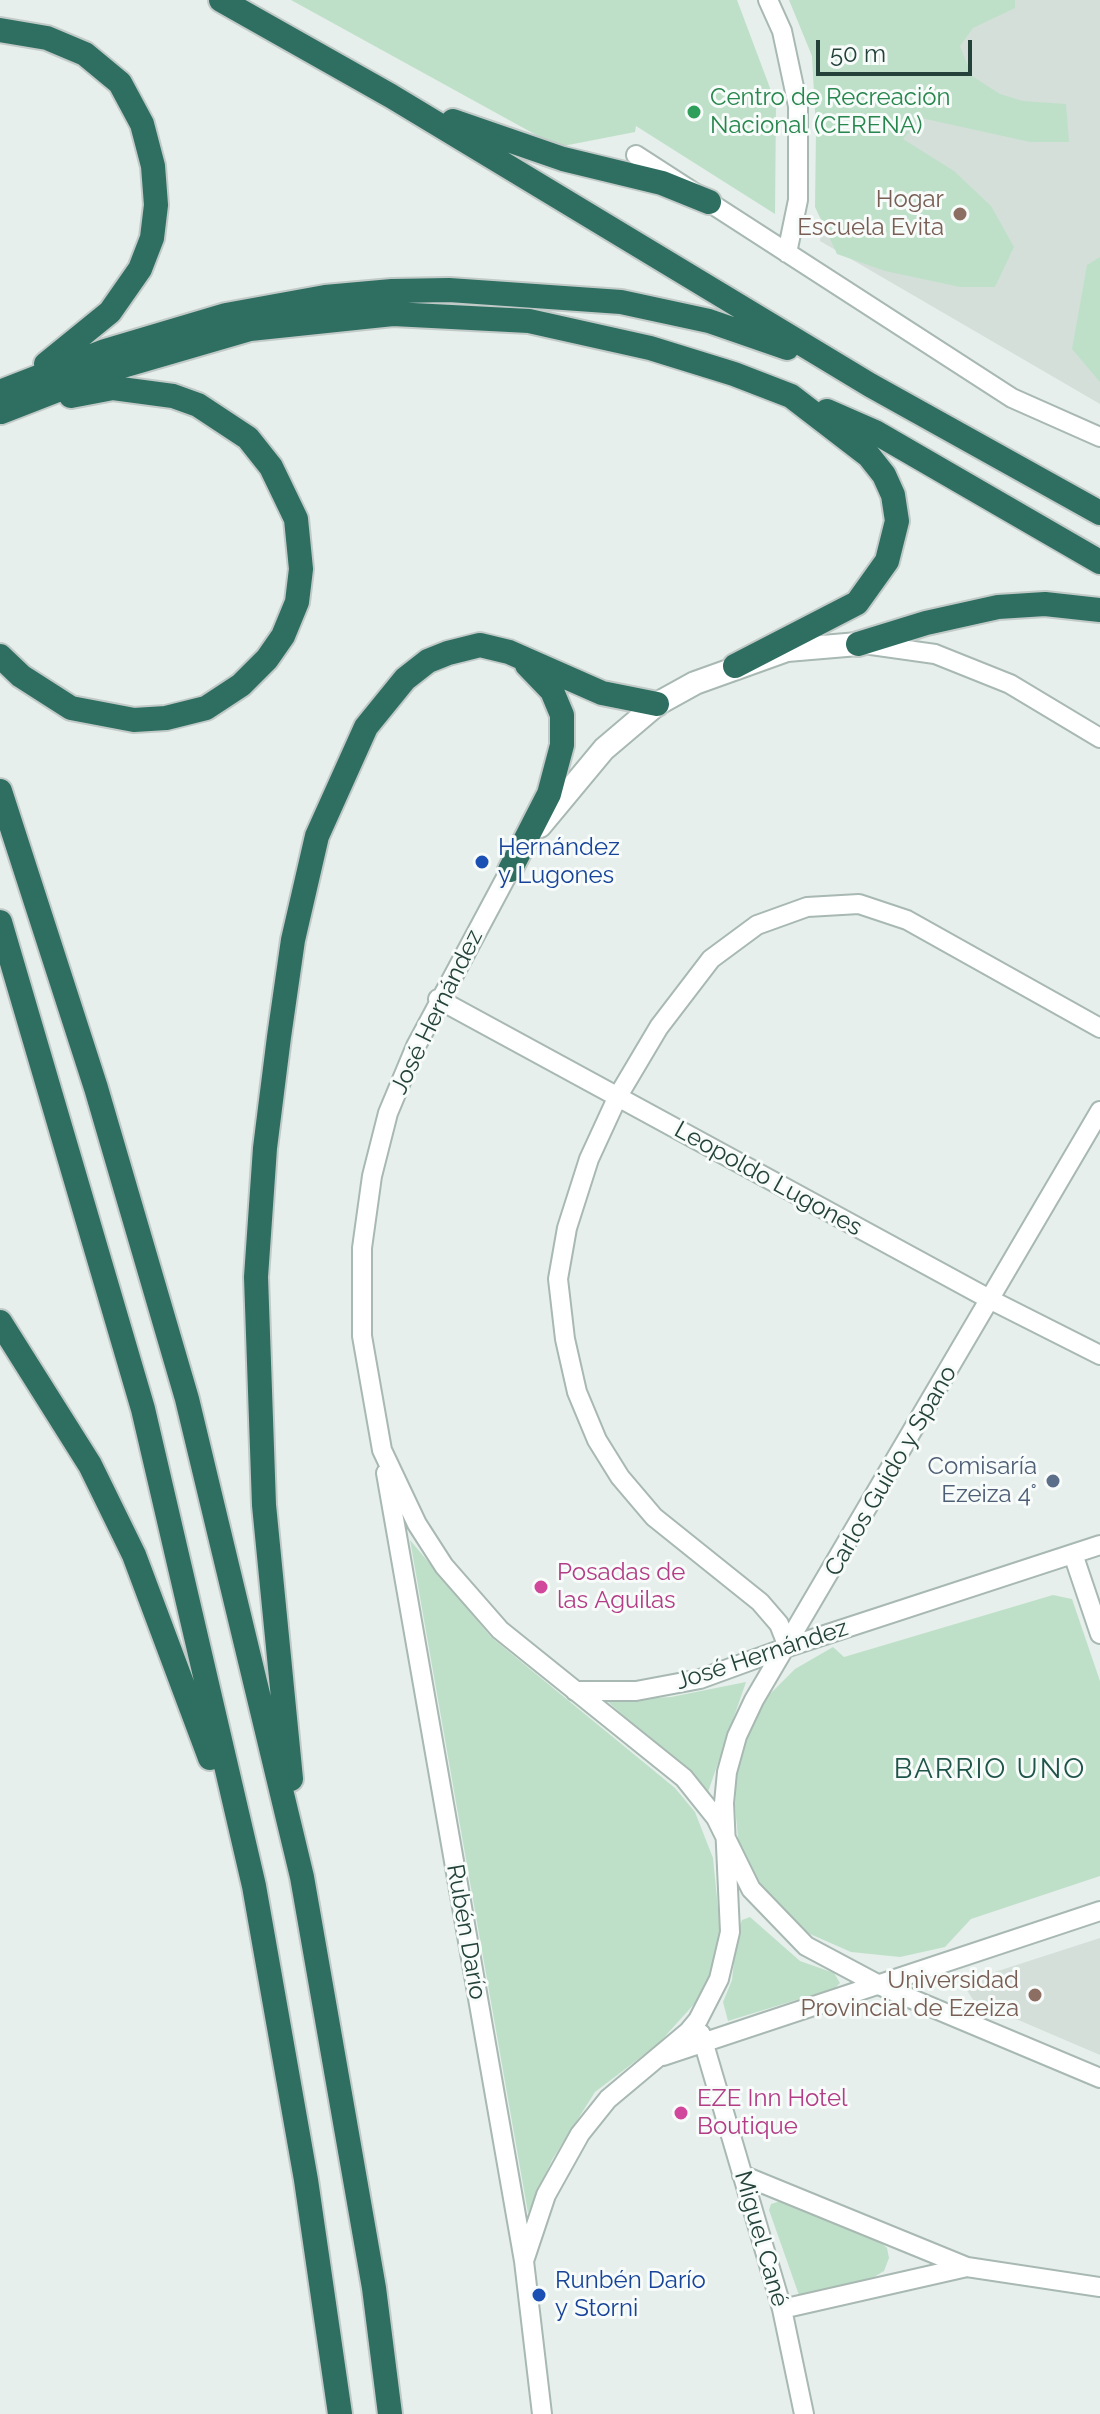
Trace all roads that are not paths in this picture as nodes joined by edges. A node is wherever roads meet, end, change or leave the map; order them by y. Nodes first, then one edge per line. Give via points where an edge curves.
1 (221, 0) edge
2 (768, 0) edge
3 (0, 30) edge
4 (391, 96) junction
5 (636, 155) dead end
6 (709, 202) junction
7 (787, 253) junction
8 (870, 385) junction
9 (0, 391) edge
10 (791, 396) junction
11 (0, 412) edge
12 (1100, 437) edge
13 (1100, 513) edge
14 (1100, 562) edge
15 (1100, 610) edge
16 (858, 644) junction
17 (509, 652) junction
18 (0, 656) edge
19 (735, 666) junction
20 (657, 704) junction
21 (1100, 738) edge
22 (0, 791) edge
23 (510, 870) junction
24 (0, 922) edge
25 (438, 999) junction
26 (1100, 1028) edge
27 (618, 1096) junction
28 (1100, 1111) edge
29 (991, 1300) junction
30 (0, 1322) edge
31 (1100, 1355) edge
32 (382, 1450) junction
33 (1100, 1545) edge
34 (1073, 1554) junction
35 (1100, 1634) edge
36 (788, 1647) junction
37 (575, 1691) junction
38 (728, 1843) junction
39 (302, 1877) junction
40 (254, 1886) junction
41 (1100, 1911) edge
42 (881, 1986) junction
43 (698, 2020) junction
44 (703, 2043) junction
45 (653, 2060) junction
46 (1100, 2078) edge
47 (742, 2175) junction
48 (524, 2261) junction
49 (967, 2267) junction
50 (1100, 2287) edge
51 (782, 2309) junction
52 (340, 2414) edge
53 (390, 2414) edge
54 (542, 2414) edge
55 (804, 2414) edge

1 - 4 highway
2 - 7 street via 782,31 798,106 798,200
3 - 9 highway via 47,38 85,54 120,83 142,124 156,205 152,238 140,269 110,312 70,348
4 - 6 highway via 490,135 599,170 662,183
4 - 8 highway
5 - 6 street
6 - 7 street
7 - 12 street via 1012,398
8 - 9 highway via 773,342 709,321 621,302 449,290 325,297 226,315 105,351
8 - 13 highway
10 - 11 highway via 650,348 529,321 393,314 250,329 109,370
10 - 14 highway via 875,432
10 - 19 highway via 869,456 884,475 897,521 893,550 857,603
11 - 18 highway via 113,388 198,405 248,438 271,467 296,519 301,569 297,602 283,636 241,685 206,708 166,718 98,715 45,693
15 - 16 highway via 1045,604 998,607
16 - 19 street, José Hernández via 787,650
16 - 21 street via 935,654 1010,684
17 - 20 highway via 602,693
17 - 23 highway via 538,673 562,715 562,745 549,794
17 - 39 highway via 480,645 428,661 405,679 366,727 317,836 293,940 265,1148 256,1277 264,1505
19 - 20 street, José Hernández
20 - 23 street, José Hernández via 572,785
22 - 39 highway via 96,1088 187,1399
23 - 25 street, José Hernández
24 - 40 highway via 143,1409
25 - 27 street, Leopoldo Lugones
25 - 32 street, José Hernández via 388,1113 362,1248 362,1336
26 - 27 street via 907,920 859,904 807,907 757,925 711,959 659,1027
27 - 29 street, Leopoldo Lugones
27 - 36 street via 589,1159 567,1228 558,1279 577,1392 620,1477 654,1517 760,1602 779,1624
28 - 29 street, Carlos Guido y Spano
29 - 31 street, Leopoldo Lugones
29 - 36 street, Carlos Guido y Spano
30 - 40 highway via 90,1465 134,1555
32 - 37 street, José Hernández via 417,1524 444,1566 500,1630
32 - 48 street, Rubén Darío
33 - 34 street, José Hernández
34 - 35 street
34 - 36 street, José Hernández
36 - 37 street, José Hernández via 667,1687
36 - 38 street, Carlos Guido y Spano via 737,1736 724,1803
37 - 38 street via 684,1778 716,1818
38 - 42 street via 751,1889 786,1928 806,1946
38 - 43 street, Carlos Guido y Spano via 727,1956
39 - 53 highway via 374,2288
40 - 52 highway via 306,2180
41 - 42 street
42 - 44 street
42 - 46 street
43 - 44 street, Miguel Cané
43 - 45 street
44 - 45 street
44 - 47 street, Miguel Cané
45 - 48 street via 608,2099 580,2134 546,2195
47 - 49 street
47 - 51 street, Miguel Cané
48 - 54 street, Rubén Darío
49 - 50 street
49 - 51 street
51 - 55 street, Miguel Cané

